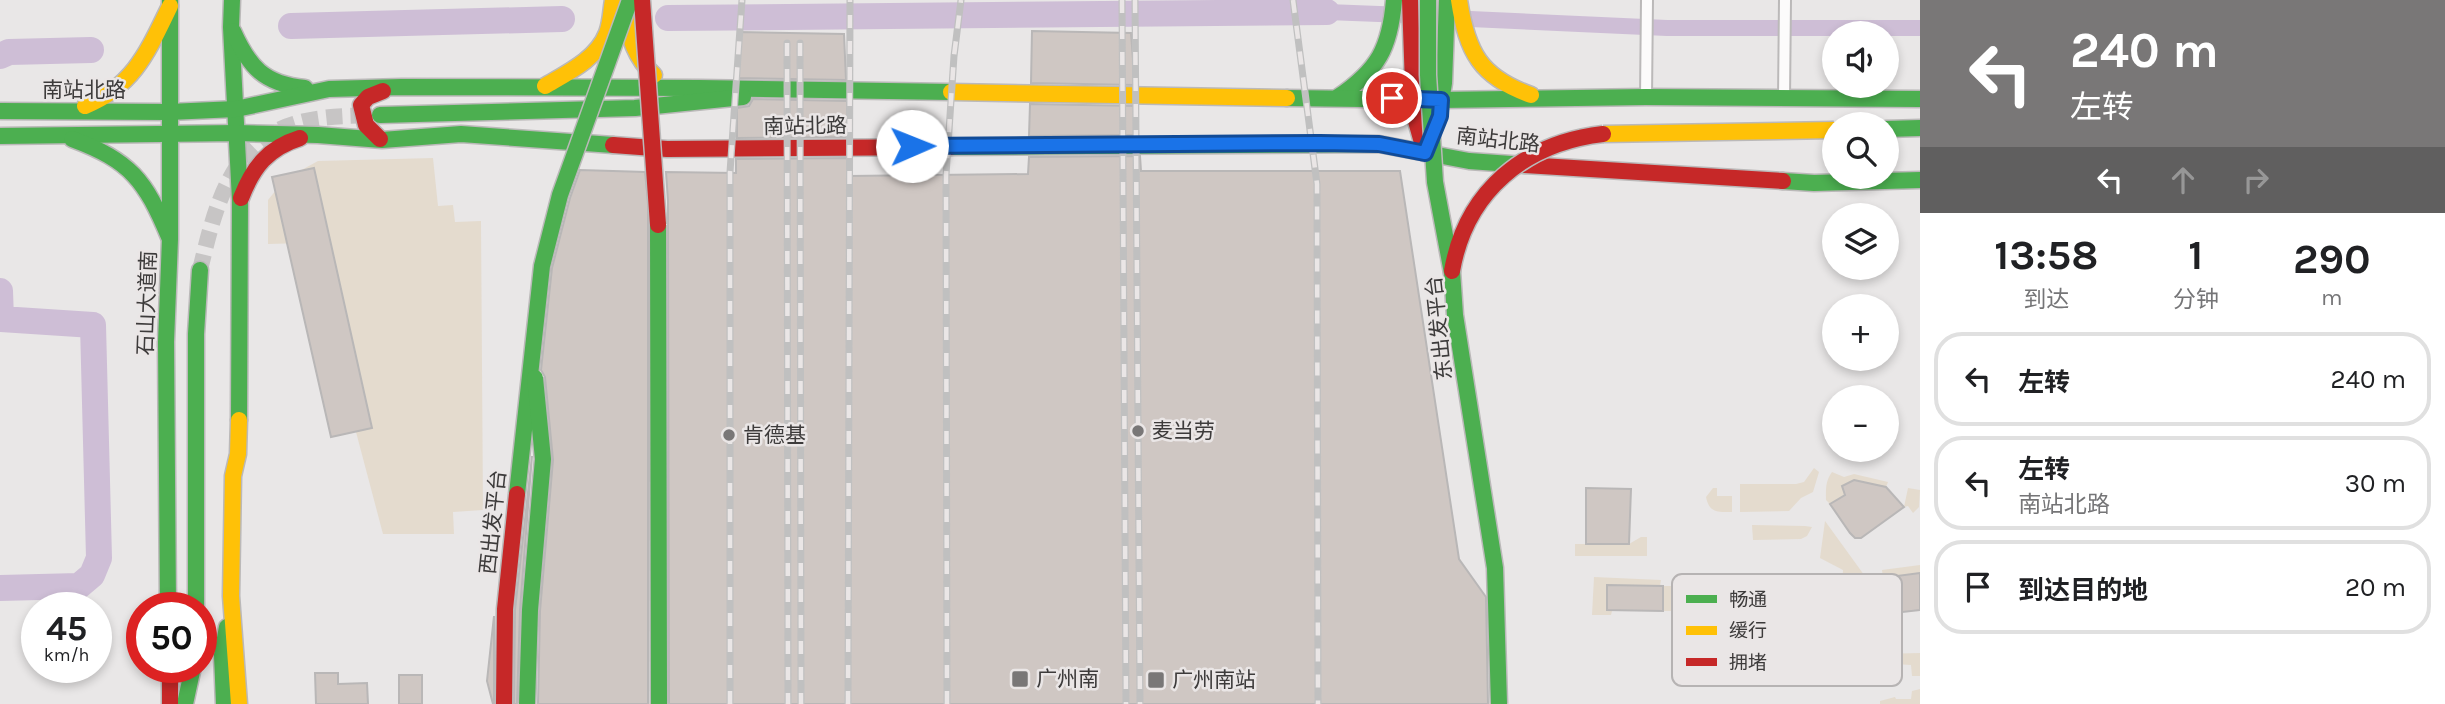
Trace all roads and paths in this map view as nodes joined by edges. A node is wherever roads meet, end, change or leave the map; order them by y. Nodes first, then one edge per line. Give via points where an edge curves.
1 (232, 0) edge
2 (613, 0) edge
3 (624, 0) edge
4 (630, 0) edge
5 (642, 0) edge
6 (1394, 0) edge
7 (1410, 0) edge
8 (1428, 0) edge
9 (1447, 0) edge
10 (1459, 0) edge
11 (1647, 0) edge
12 (1785, 0) edge
13 (170, 3) edge
14 (231, 27) junction
15 (544, 87) junction
16 (392, 88) junction
17 (699, 88) junction
18 (329, 89) junction
19 (822, 89) junction
20 (1338, 97) junction
21 (1646, 97) junction
22 (1412, 98) junction
23 (1784, 99) junction
24 (1920, 99) edge
25 (1441, 100) junction
26 (1550, 100) junction
27 (236, 109) junction
28 (0, 111) edge
29 (69, 111) junction
30 (169, 112) junction
31 (380, 115) tunnel mouth
32 (1920, 128) edge
33 (1899, 129) edge
34 (1822, 130) edge
35 (169, 132) junction
36 (237, 133) junction
37 (59, 135) junction
38 (318, 135) junction
39 (0, 136) edge
40 (382, 140) junction
41 (1425, 153) junction
42 (1920, 180) edge
43 (240, 200) junction
44 (170, 239) junction
45 (200, 270) tunnel mouth
46 (1452, 273) junction
47 (532, 344) junction
48 (169, 592) edge
49 (196, 592) edge
50 (232, 596) junction
51 (170, 683) edge
52 (190, 683) edge
53 (170, 704) edge
54 (185, 704) edge
55 (223, 704) edge
56 (239, 704) edge
57 (504, 704) edge
58 (527, 704) edge
59 (659, 704) edge
60 (1499, 704) edge

1 - 14 main road
2 - 15 main road via 607,32 597,48
3 - 17 main road via 632,46 647,70 668,83
4 - 47 main road, 西出发平台, bridge via 561,195 542,266
5 - 59 main road, bridge via 658,201
6 - 20 main road via 1384,54 1357,86
7 - 22 main road
8 - 46 main road, bridge via 1435,181
9 - 25 main road
10 - 26 main road via 1471,52 1487,71 1513,90
11 - 21 street
12 - 23 street
13 - 29 main road via 131,78 103,100
13 - 30 main road, 石山大道南
14 - 18 main road via 243,55 264,75 284,87
14 - 27 main road
15 - 16 main road
15 - 17 main road
16 - 18 main road
16 - 40 main road via 368,97 361,105 367,131
17 - 19 main road
18 - 27 main road, 南站北路
19 - 20 main road, 南站北路
19 - 31 main road via 635,108
20 - 22 main road, 南站北路
21 - 23 main road, 南站北路
21 - 26 main road, 南站北路
22 - 25 main road, 南站北路
22 - 41 main road
23 - 24 main road, 南站北路
25 - 26 main road, 南站北路
25 - 41 main road via 1440,116
27 - 30 main road, 南站北路
27 - 36 main road
28 - 29 main road, 南站北路
29 - 30 main road, 南站北路
30 - 35 main road, 石山大道南
32 - 33 main road
34 - 46 main road, 东出发平台, bridge via 1604,134 1542,149 1508,171 1485,195 1459,242
35 - 36 main road, 南站北路
35 - 37 main road, 南站北路
35 - 44 main road, 石山大道南
36 - 38 main road, 南站北路
36 - 43 main road
37 - 39 main road, 南站北路
37 - 44 main road via 122,161 149,194
38 - 40 main road, 南站北路
38 - 43 main road via 273,149 249,174
40 - 41 main road, 南站北路 via 461,134 667,149 1320,143 1379,144
41 - 42 main road, 南站北路 via 1496,163 1814,183
43 - 50 main road
44 - 48 main road, 石山大道南 via 166,342
45 - 49 main road
46 - 60 main road, 东出发平台, bridge via 1494,568
47 - 57 main road, 西出发平台, bridge via 505,609
47 - 58 main road, 西出发平台, bridge via 543,459
50 - 55 main road via 222,655
50 - 56 main road
51 - 53 main road
52 - 54 main road

